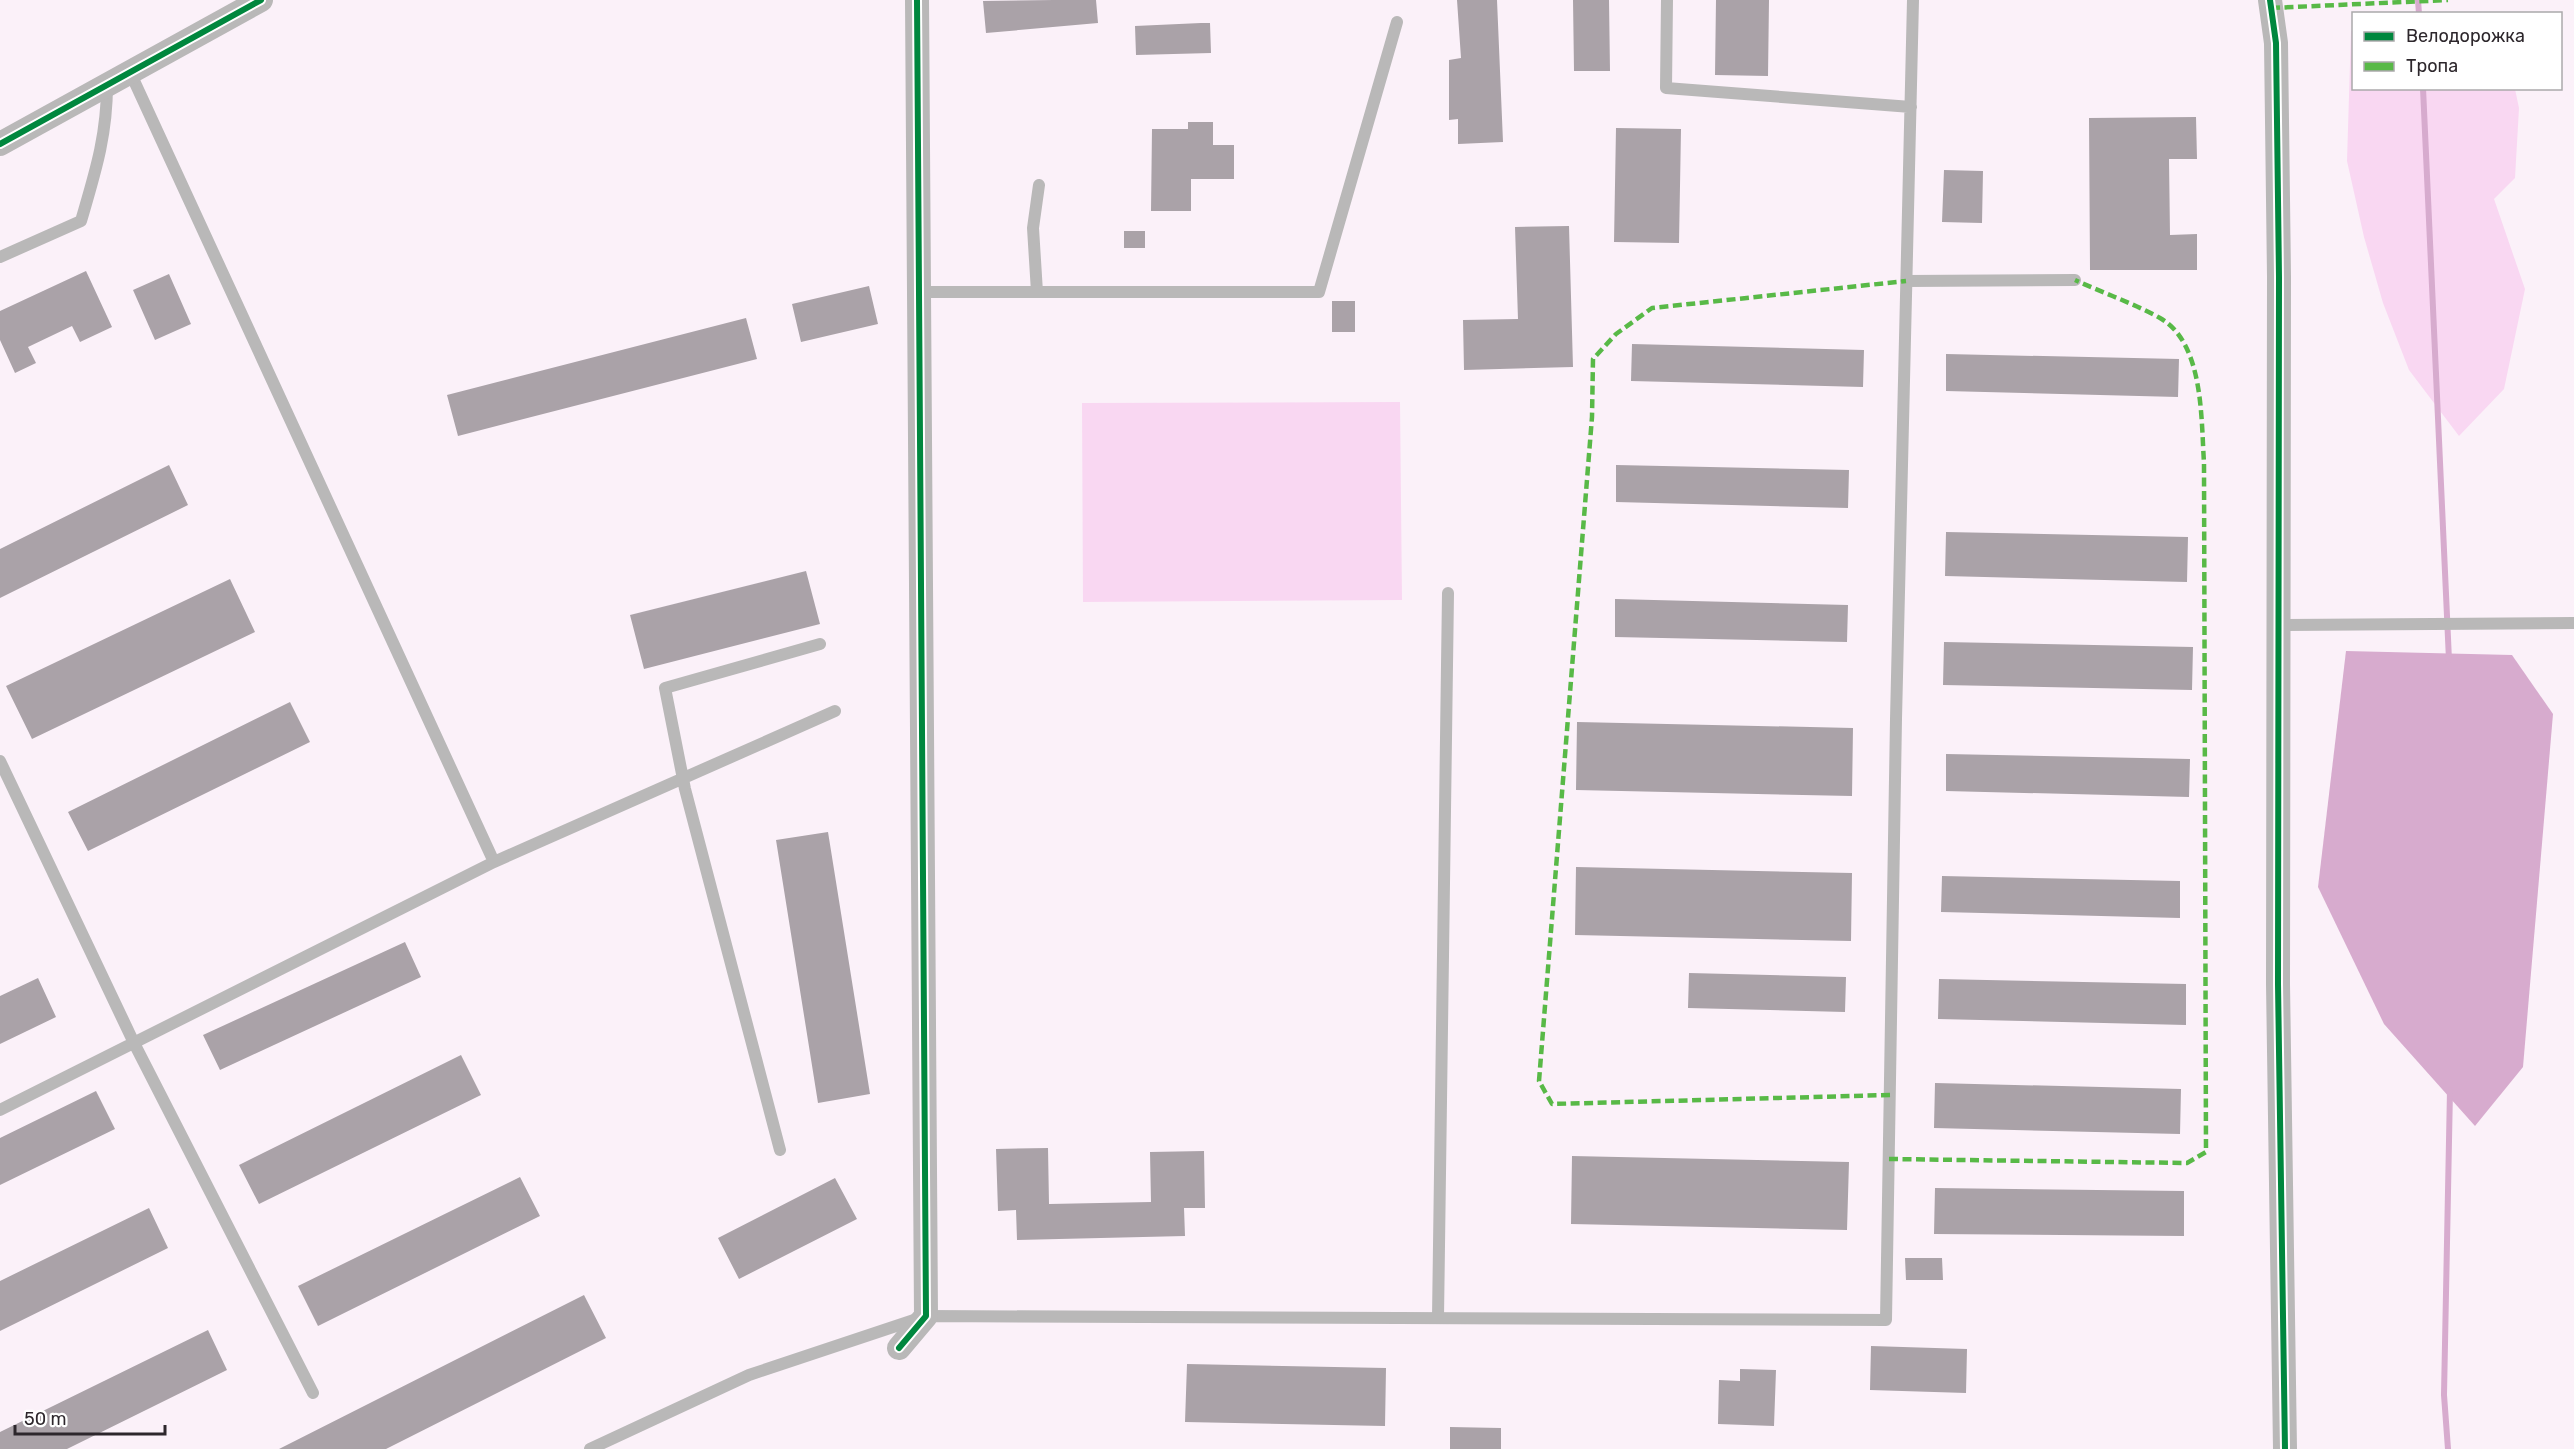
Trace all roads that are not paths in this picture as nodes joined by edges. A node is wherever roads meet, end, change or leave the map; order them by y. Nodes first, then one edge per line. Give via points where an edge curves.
1 (261, 0) edge
2 (917, 0) edge
3 (1667, 0) edge
4 (1913, 0) edge
5 (2270, 0) edge
6 (1397, 22) dead end
7 (130, 72) junction
8 (107, 85) junction
9 (1911, 107) junction
10 (0, 144) edge
11 (1039, 185) dead end
12 (0, 257) edge
13 (2075, 280) dead end
14 (1906, 281) junction
15 (919, 292) junction
16 (1037, 292) junction
17 (1448, 593) dead end
18 (2574, 623) edge
19 (2280, 625) junction
20 (820, 644) dead end
21 (835, 711) dead end
22 (0, 761) edge
23 (683, 778) junction
24 (494, 862) junction
25 (134, 1043) junction
26 (0, 1110) edge
27 (780, 1150) dead end
28 (926, 1316) junction
29 (1438, 1318) junction
30 (899, 1348) dead end
31 (314, 1393) dead end
32 (590, 1449) edge
33 (2285, 1449) edge

1 - 7 street
2 - 15 street
3 - 9 lane via 1666,88
4 - 9 lane
5 - 19 street via 2276,43
6 - 16 lane via 1319,292
7 - 8 street
7 - 24 lane
8 - 10 street
8 - 12 lane via 105,130 81,221
9 - 14 lane
11 - 16 lane via 1033,228
13 - 14 lane
14 - 29 lane via 1886,1320
15 - 16 lane
15 - 28 street
17 - 29 lane
18 - 19 lane
19 - 33 street via 2278,984
20 - 23 lane via 665,688
21 - 23 lane
22 - 25 lane
23 - 24 lane
23 - 27 lane
24 - 25 lane
25 - 26 lane
25 - 31 lane
28 - 29 lane
28 - 30 street
28 - 32 lane via 749,1375

